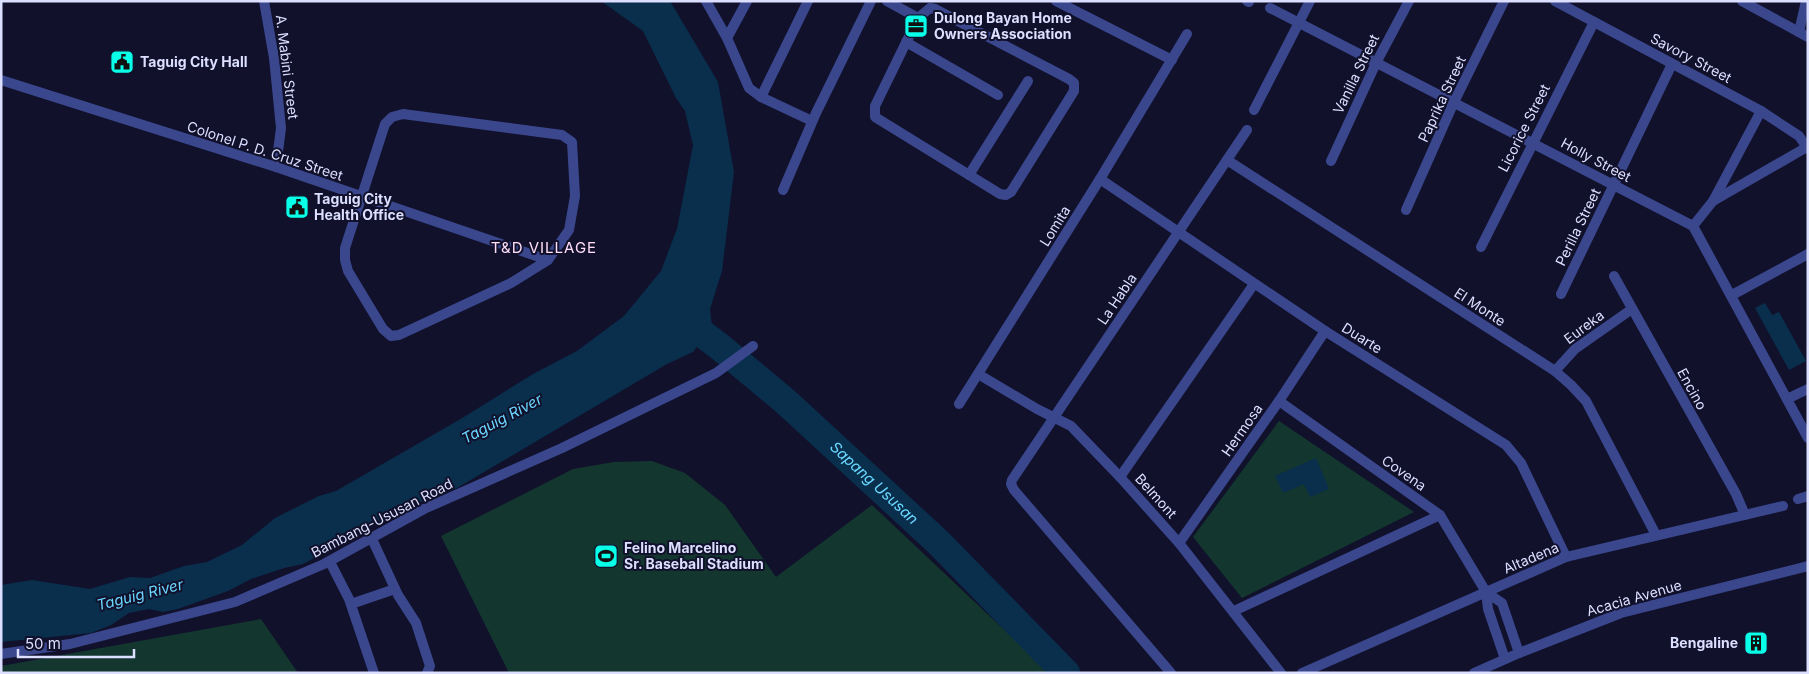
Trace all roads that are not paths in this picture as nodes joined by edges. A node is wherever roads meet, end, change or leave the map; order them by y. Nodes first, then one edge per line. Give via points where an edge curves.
1 (264, 1) edge
2 (706, 1) edge
3 (747, 1) edge
4 (808, 1) edge
5 (871, 1) edge
6 (887, 1) edge
7 (1056, 1) edge
8 (1310, 1) edge
9 (1409, 1) edge
10 (1504, 1) edge
11 (1555, 1) edge
12 (1742, 1) edge
13 (1806, 1) edge
14 (1270, 8) dead end
15 (918, 18) junction
16 (1594, 22) junction
17 (1298, 23) junction
18 (1187, 34) dead end
19 (1803, 34) edge
20 (727, 38) junction
21 (906, 42) junction
22 (1172, 60) junction
23 (1376, 63) junction
24 (1672, 64) junction
25 (1, 80) edge
26 (1028, 81) dead end
27 (998, 95) dead end
28 (761, 97) junction
29 (1454, 102) junction
30 (1254, 110) dead end
31 (1761, 111) junction
32 (812, 121) junction
33 (1247, 130) dead end
34 (1532, 142) junction
35 (1807, 148) edge
36 (1227, 160) junction
37 (1330, 161) dead end
38 (276, 167) junction
39 (969, 175) junction
40 (1100, 179) junction
41 (1613, 185) junction
42 (783, 190) dead end
43 (360, 197) junction
44 (1713, 201) junction
45 (1406, 210) dead end
46 (1693, 226) junction
47 (1179, 232) junction
48 (1481, 247) dead end
49 (1808, 254) edge
50 (548, 260) junction
51 (1614, 276) dead end
52 (1254, 284) junction
53 (1561, 294) dead end
54 (1732, 295) junction
55 (1632, 309) junction
56 (1324, 331) junction
57 (753, 346) dead end
58 (1555, 371) junction
59 (978, 374) junction
60 (1808, 389) edge
61 (1787, 399) junction
62 (1279, 401) junction
63 (959, 404) dead end
64 (1054, 418) junction
65 (1808, 438) edge
66 (1120, 477) junction
67 (1783, 506) dead end
68 (1440, 515) junction
69 (1745, 515) junction
70 (1656, 535) junction
71 (372, 538) junction
72 (1179, 543) junction
73 (1566, 557) junction
74 (330, 562) junction
75 (1808, 566) edge
76 (395, 589) junction
77 (1486, 592) junction
78 (351, 604) junction
79 (1234, 611) junction
80 (1509, 624) junction
81 (1496, 630) junction
82 (1519, 653) junction
83 (1, 654) edge
84 (1505, 659) junction
85 (374, 673) edge
86 (427, 673) edge
87 (1170, 673) edge
88 (1281, 673) edge
89 (1302, 673) edge
90 (1474, 673) edge

1 - 38 street, A. Mabini Street via 281,128
2 - 20 street
3 - 20 street
4 - 28 street
5 - 32 street
6 - 15 street
7 - 22 street
8 - 17 street
9 - 23 street, Vanilla Street
10 - 29 street, Paprika Street
11 - 16 street, Savory Street
12 - 19 street
13 - 19 street
14 - 17 street, Holly Street
15 - 21 street
15 - 39 street via 930,8 935,9 1069,79 1075,87 1011,192 1000,194
16 - 24 street, Savory Street
16 - 34 street, Licorice Street
17 - 23 street, Holly Street
17 - 30 street
18 - 22 street, Lomita
20 - 28 street via 749,88
21 - 27 street
21 - 39 street via 875,106 875,117
22 - 40 street, Lomita
23 - 29 street, Holly Street
23 - 37 street, Vanilla Street
24 - 31 street, Savory Street
24 - 41 street, Perilla Street
25 - 38 street, Colonel P. D. Cruz Street
26 - 39 street
28 - 32 street
29 - 34 street, Holly Street
29 - 45 street, Paprika Street
31 - 35 street, Savory Street via 1799,136
31 - 44 street
32 - 42 street
33 - 36 street, La Habla
34 - 41 street, Holly Street
34 - 48 street, Licorice Street
35 - 44 street
36 - 47 street, La Habla
36 - 58 street, El Monte
38 - 43 street, Colonel P. D. Cruz Street
40 - 47 street, Duarte
40 - 59 street, Lomita
41 - 46 street, Holly Street
41 - 53 street, Perilla Street
43 - 50 street, Colonel P. D. Cruz Street
43 - 50 street via 345,248 345,260 348,271 391,336 511,282
43 - 50 street via 385,124 392,116 403,114 562,135 572,142 575,196 569,230
44 - 46 street
46 - 54 street
47 - 52 street, Duarte
47 - 64 street, La Habla
49 - 54 street
51 - 55 street, Encino
52 - 56 street, Duarte
52 - 66 street
54 - 61 street
55 - 58 street, Eureka via 1576,349
55 - 69 street, Encino
56 - 62 street, Hermosa
56 - 73 street, Duarte via 1506,445 1521,462
57 - 71 street, Bambang-Ususan Road via 716,373 562,448 424,509
58 - 70 street, El Monte via 1586,401
59 - 63 street, Lomita
59 - 64 street, Belmont
60 - 61 street
61 - 65 street
62 - 68 street, Covena
62 - 72 street, Hermosa
64 - 66 street, Belmont via 1071,426
64 - 87 street, La Habla via 1013,477 1014,490
66 - 72 street, Belmont
67 - 69 street, Altadena
68 - 77 street, Covena
68 - 79 street
69 - 70 street, Altadena
70 - 73 street, Altadena
71 - 74 street, Bambang-Ususan Road
71 - 76 street
72 - 79 street, Belmont
73 - 77 street, Altadena
74 - 78 street
74 - 83 street, Bambang-Ususan Road via 235,602 70,644
75 - 82 street, Acacia Avenue via 1621,613
76 - 78 street
76 - 86 street via 416,623 430,666
77 - 80 street, Covena via 1502,603
77 - 81 street, Covena
77 - 89 street, Altadena
78 - 85 street
79 - 88 street, Belmont
80 - 81 street
80 - 82 street, Covena
81 - 84 street, Covena
82 - 84 street, Acacia Avenue
84 - 90 street, Acacia Avenue

